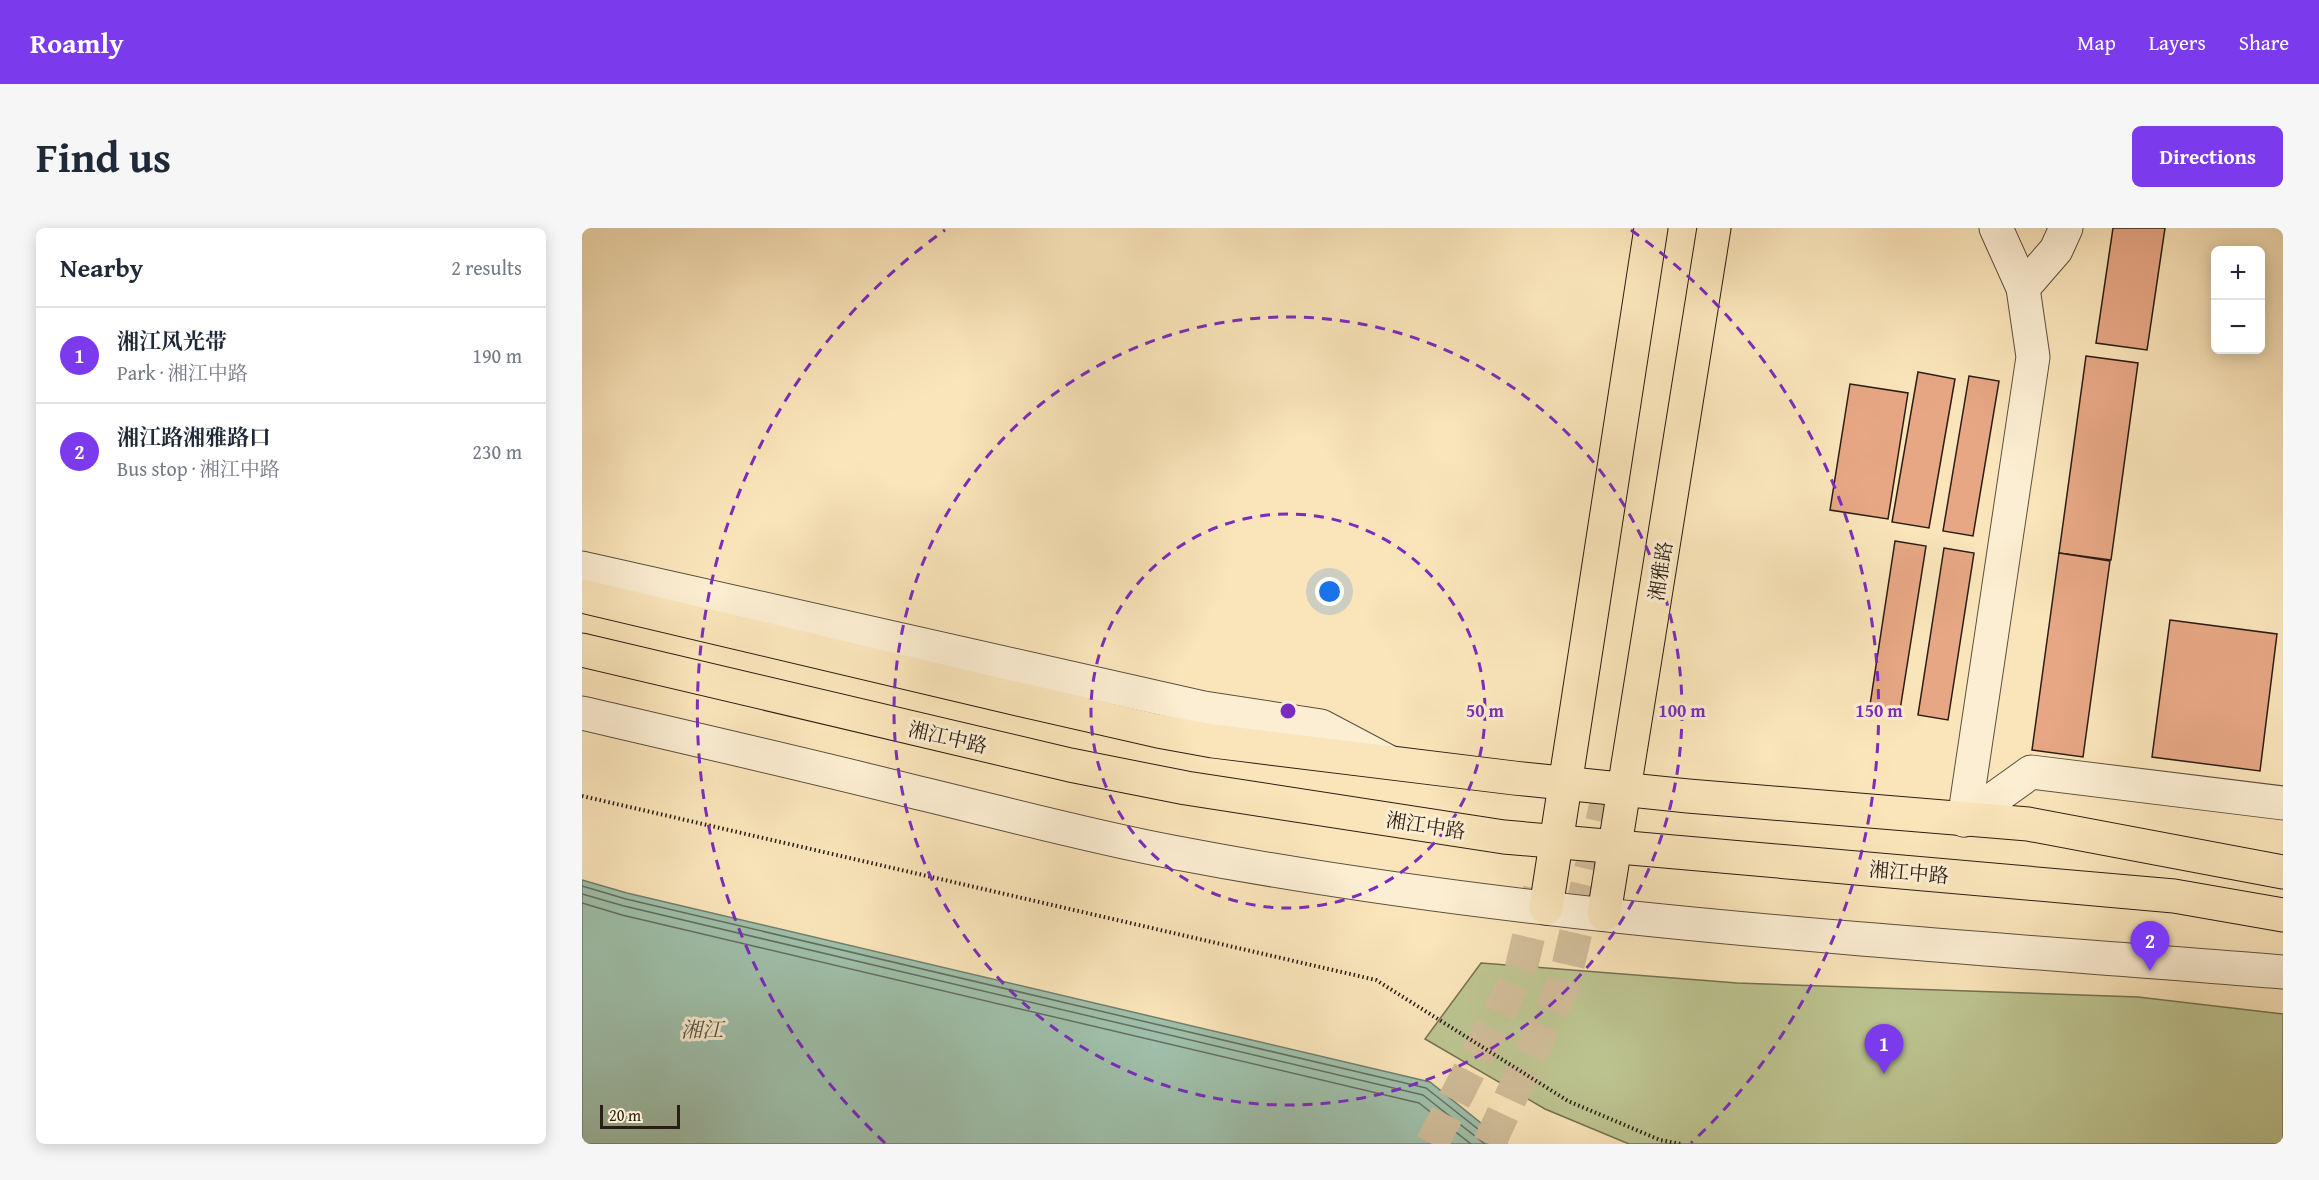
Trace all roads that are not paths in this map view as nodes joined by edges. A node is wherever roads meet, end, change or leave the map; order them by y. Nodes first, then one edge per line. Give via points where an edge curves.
1 (1651, 228) edge
2 (1714, 228) edge
3 (1996, 228) edge
4 (2067, 228) edge
5 (2023, 288) junction
6 (582, 568) edge
7 (582, 596) edge
8 (582, 650) edge
9 (582, 713) edge
10 (1389, 762) junction
11 (1565, 783) junction
12 (1625, 789) junction
13 (2283, 803) edge
14 (1964, 820) junction
15 (1556, 842) junction
16 (1615, 847) junction
17 (2283, 872) edge
18 (1546, 908) junction
19 (1604, 914) junction
20 (2283, 915) edge
21 (2283, 972) edge

1 - 11 main road
2 - 12 main road, 湘雅路
3 - 5 street
4 - 5 street via 2056,250
5 - 14 street via 2033,357
6 - 10 street via 1203,708 1321,726
7 - 10 main road via 1158,731
8 - 15 main road, 湘江中路 via 1070,765 1186,788
9 - 18 street via 1172,852
10 - 11 main road
11 - 12 main road
11 - 15 main road
12 - 14 main road
12 - 16 main road, 湘雅路
13 - 14 street via 2031,772
14 - 17 main road via 2028,824
15 - 16 main road, 湘江中路
15 - 18 main road
16 - 19 main road, 湘雅路
16 - 20 main road, 湘江中路 via 2174,896
18 - 19 street
19 - 21 street

